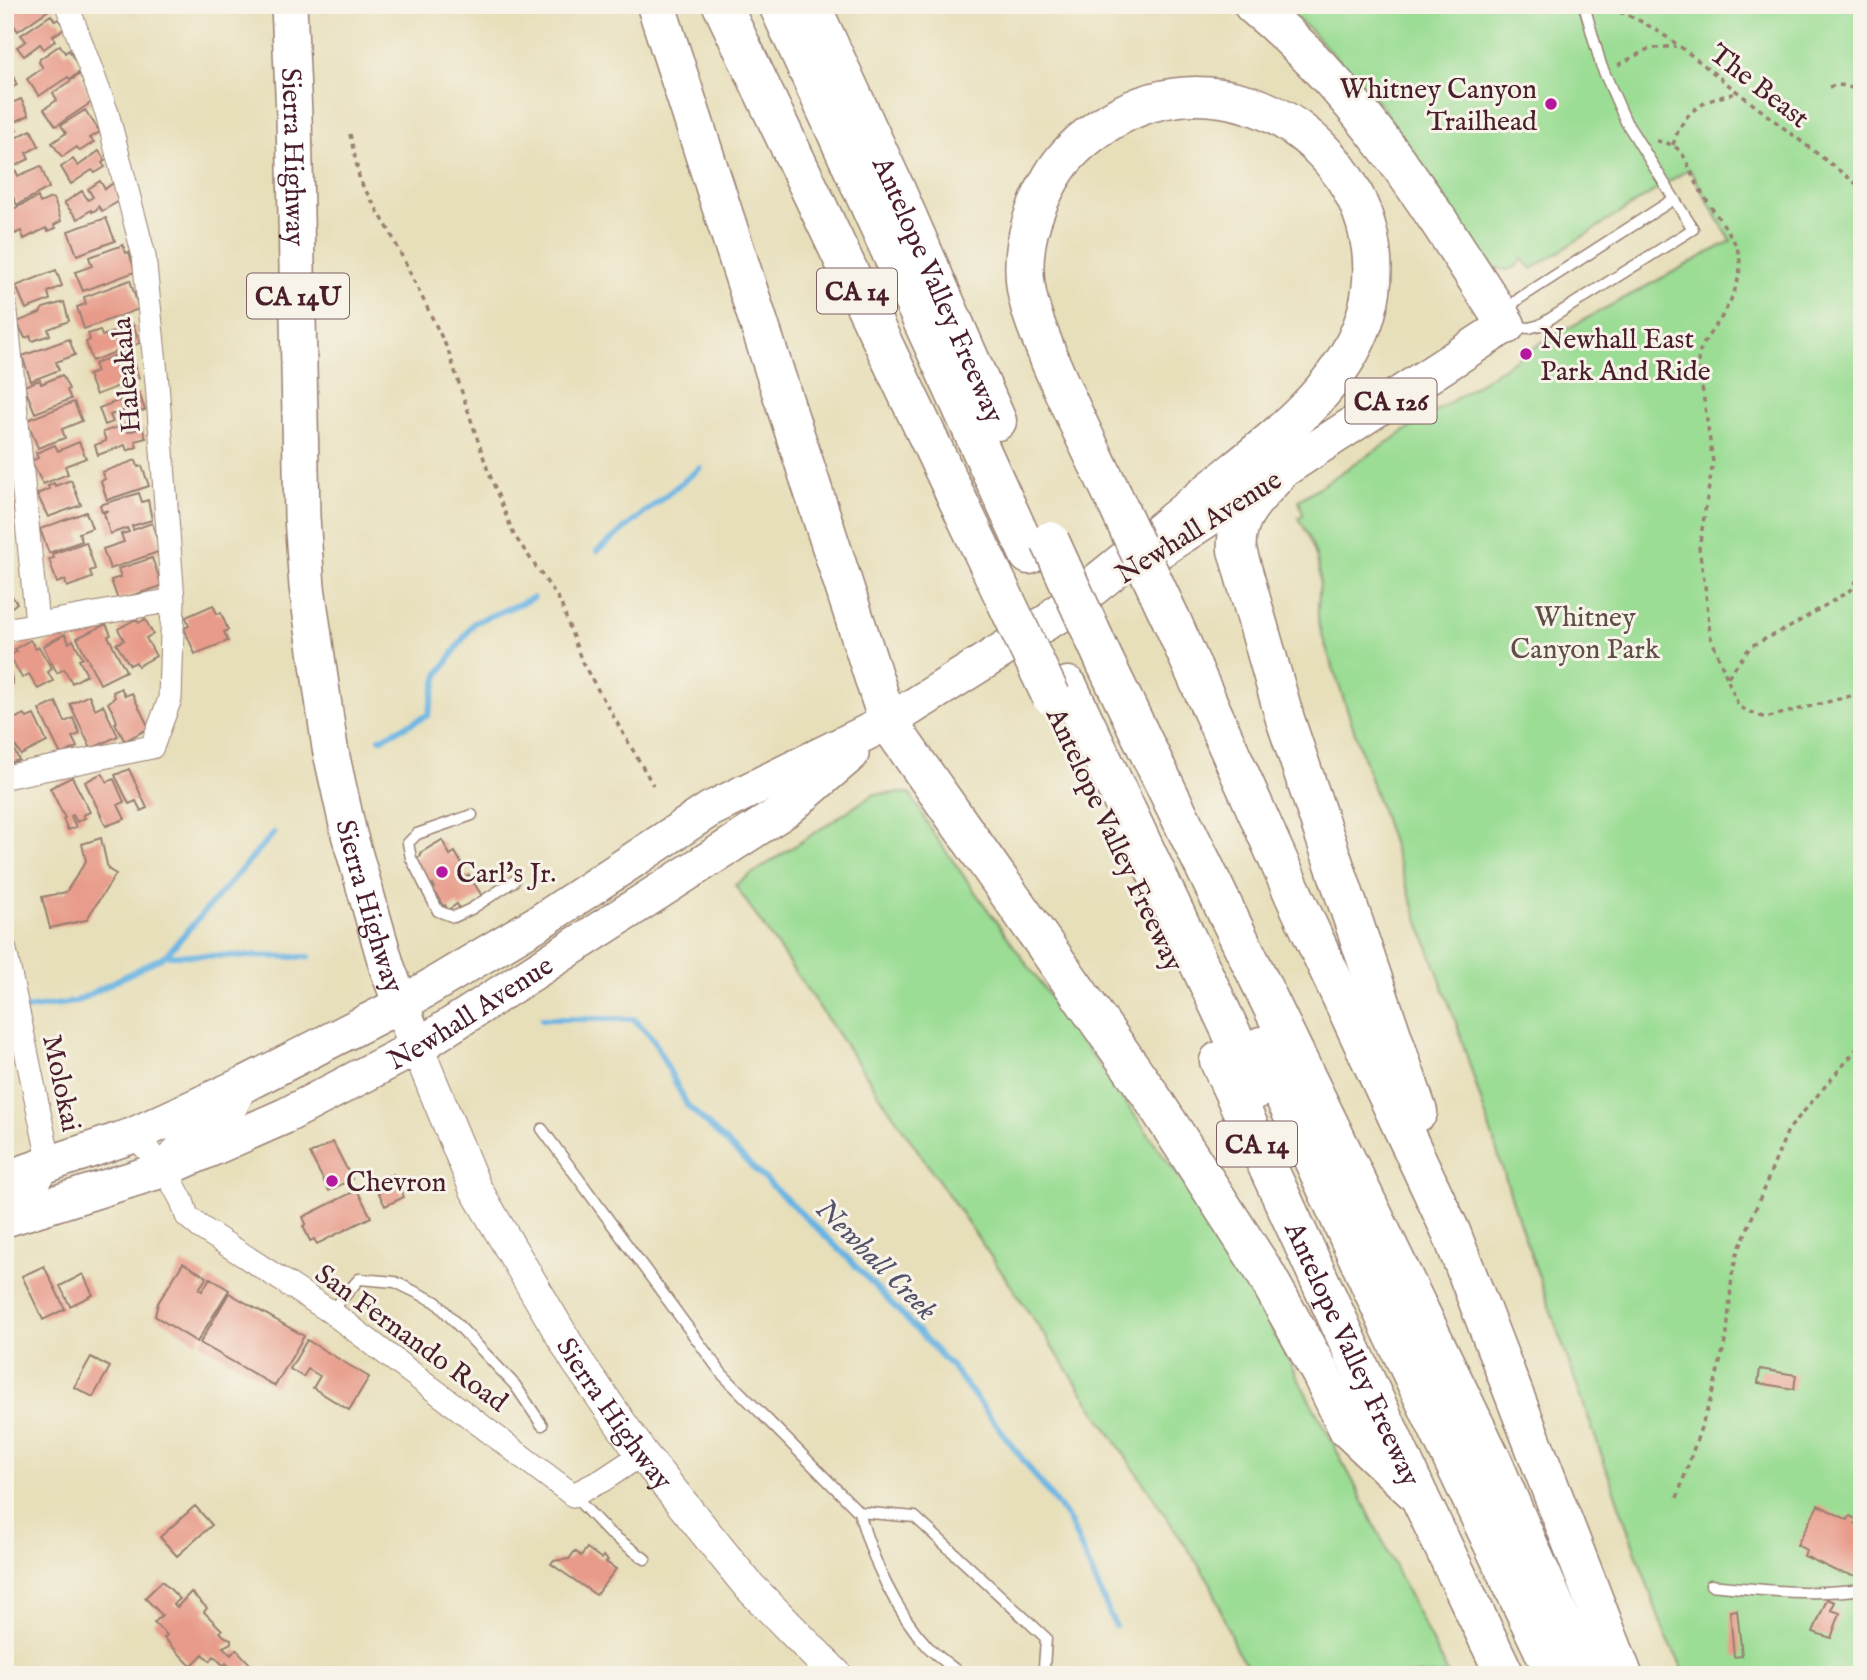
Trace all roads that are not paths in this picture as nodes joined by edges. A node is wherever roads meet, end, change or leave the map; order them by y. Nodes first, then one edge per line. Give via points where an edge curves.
1 (67, 5) edge
2 (289, 5) edge
3 (656, 5) edge
4 (722, 5) edge
5 (744, 5) edge
6 (778, 5) edge
7 (811, 5) edge
8 (1253, 5) edge
9 (1584, 5) edge
10 (1674, 199) junction
11 (5, 302) edge
12 (1506, 326) junction
13 (1275, 477) junction
14 (1021, 560) junction
15 (173, 600) junction
16 (1057, 615) junction
17 (37, 623) junction
18 (5, 630) edge
19 (1077, 679) junction
20 (888, 722) junction
21 (5, 777) edge
22 (472, 815) dead end
23 (514, 881) dead end
24 (5, 950) edge
25 (400, 1005) junction
26 (417, 1047) junction
27 (247, 1083) junction
28 (542, 1129) dead end
29 (134, 1135) junction
30 (50, 1165) junction
31 (165, 1169) junction
32 (5, 1179) edge
33 (5, 1205) edge
34 (5, 1219) edge
35 (1451, 1232) junction
36 (331, 1312) junction
37 (542, 1425) dead end
38 (642, 1454) junction
39 (573, 1495) junction
40 (1419, 1496) junction
41 (859, 1512) junction
42 (645, 1559) dead end
43 (1711, 1585) dead end
44 (1862, 1589) edge
45 (836, 1675) edge
46 (962, 1675) edge
47 (1041, 1675) edge
48 (1505, 1675) edge
49 (1534, 1675) edge
50 (1555, 1675) edge
51 (1585, 1675) edge
52 (1623, 1675) edge

1 - 15 street, Haleakala via 107,113 144,256
2 - 25 main road, Sierra Highway / CA 14U via 307,587 330,748 349,834
3 - 20 highway
4 - 14 highway, Antelope Valley Freeway / CA 14
5 - 14 highway via 849,231
6 - 14 highway
7 - 14 highway, Antelope Valley Freeway / CA 14 via 896,190
8 - 12 highway via 1325,72 1381,138
9 - 10 lane via 1626,122
10 - 12 lane via 1520,298
10 - 12 lane via 1693,229 1540,325
11 - 17 street
12 - 13 main road, Newhall Avenue / CA 126
13 - 16 main road, Newhall Avenue / CA 126
13 - 35 highway via 1239,522 1237,550 1285,719 1436,1164
14 - 19 highway, Antelope Valley Freeway / CA 14, bridge
14 - 19 highway, Antelope Valley Freeway / CA 14, bridge
15 - 17 street
15 - 21 street, Haleakala via 170,699 152,747
16 - 20 main road, Newhall Avenue / CA 126
16 - 35 highway, bridge via 1288,426 1336,374 1352,349 1370,290 1371,259 1357,200 1323,149 1274,114 1215,97 1184,96 1153,101 1096,129 1073,148 1040,198 1025,258 1026,287 1033,319 1057,377 1115,500 1171,619
17 - 18 street
19 - 40 highway, Antelope Valley Freeway / CA 14
19 - 49 highway via 1112,774
19 - 50 highway via 1260,1042
19 - 51 highway, Antelope Valley Freeway / CA 14 via 1492,1460
20 - 25 main road, Newhall Avenue via 709,810 541,921
20 - 26 main road, Newhall Avenue via 787,809
20 - 40 highway via 1149,1093 1264,1271 1348,1429
22 - 23 lane via 417,834 408,843 438,911 454,917
24 - 30 street, Molokai
25 - 26 main road, Sierra Highway
25 - 27 main road, Newhall Avenue
26 - 31 main road, Newhall Avenue via 275,1121
26 - 38 main road, Sierra Highway via 475,1188 577,1361
27 - 29 main road, Newhall Avenue
27 - 31 street via 229,1117 179,1142
28 - 41 lane via 722,1374
29 - 30 main road, Newhall Avenue
29 - 31 street, San Fernando Road
30 - 32 main road, Newhall Avenue
30 - 33 street, Molokai via 29,1198
31 - 34 main road, Newhall Avenue
31 - 36 street, San Fernando Road via 187,1216
35 - 52 highway
36 - 37 lane via 359,1279 395,1282 436,1302 515,1385
36 - 39 street, San Fernando Road
38 - 39 street
38 - 45 main road, Sierra Highway via 748,1584
39 - 42 lane via 607,1531
40 - 48 highway, Antelope Valley Freeway / CA 14
41 - 46 lane via 866,1538 899,1608 929,1647
41 - 47 lane via 915,1517 1046,1638
43 - 44 lane via 1835,1593

